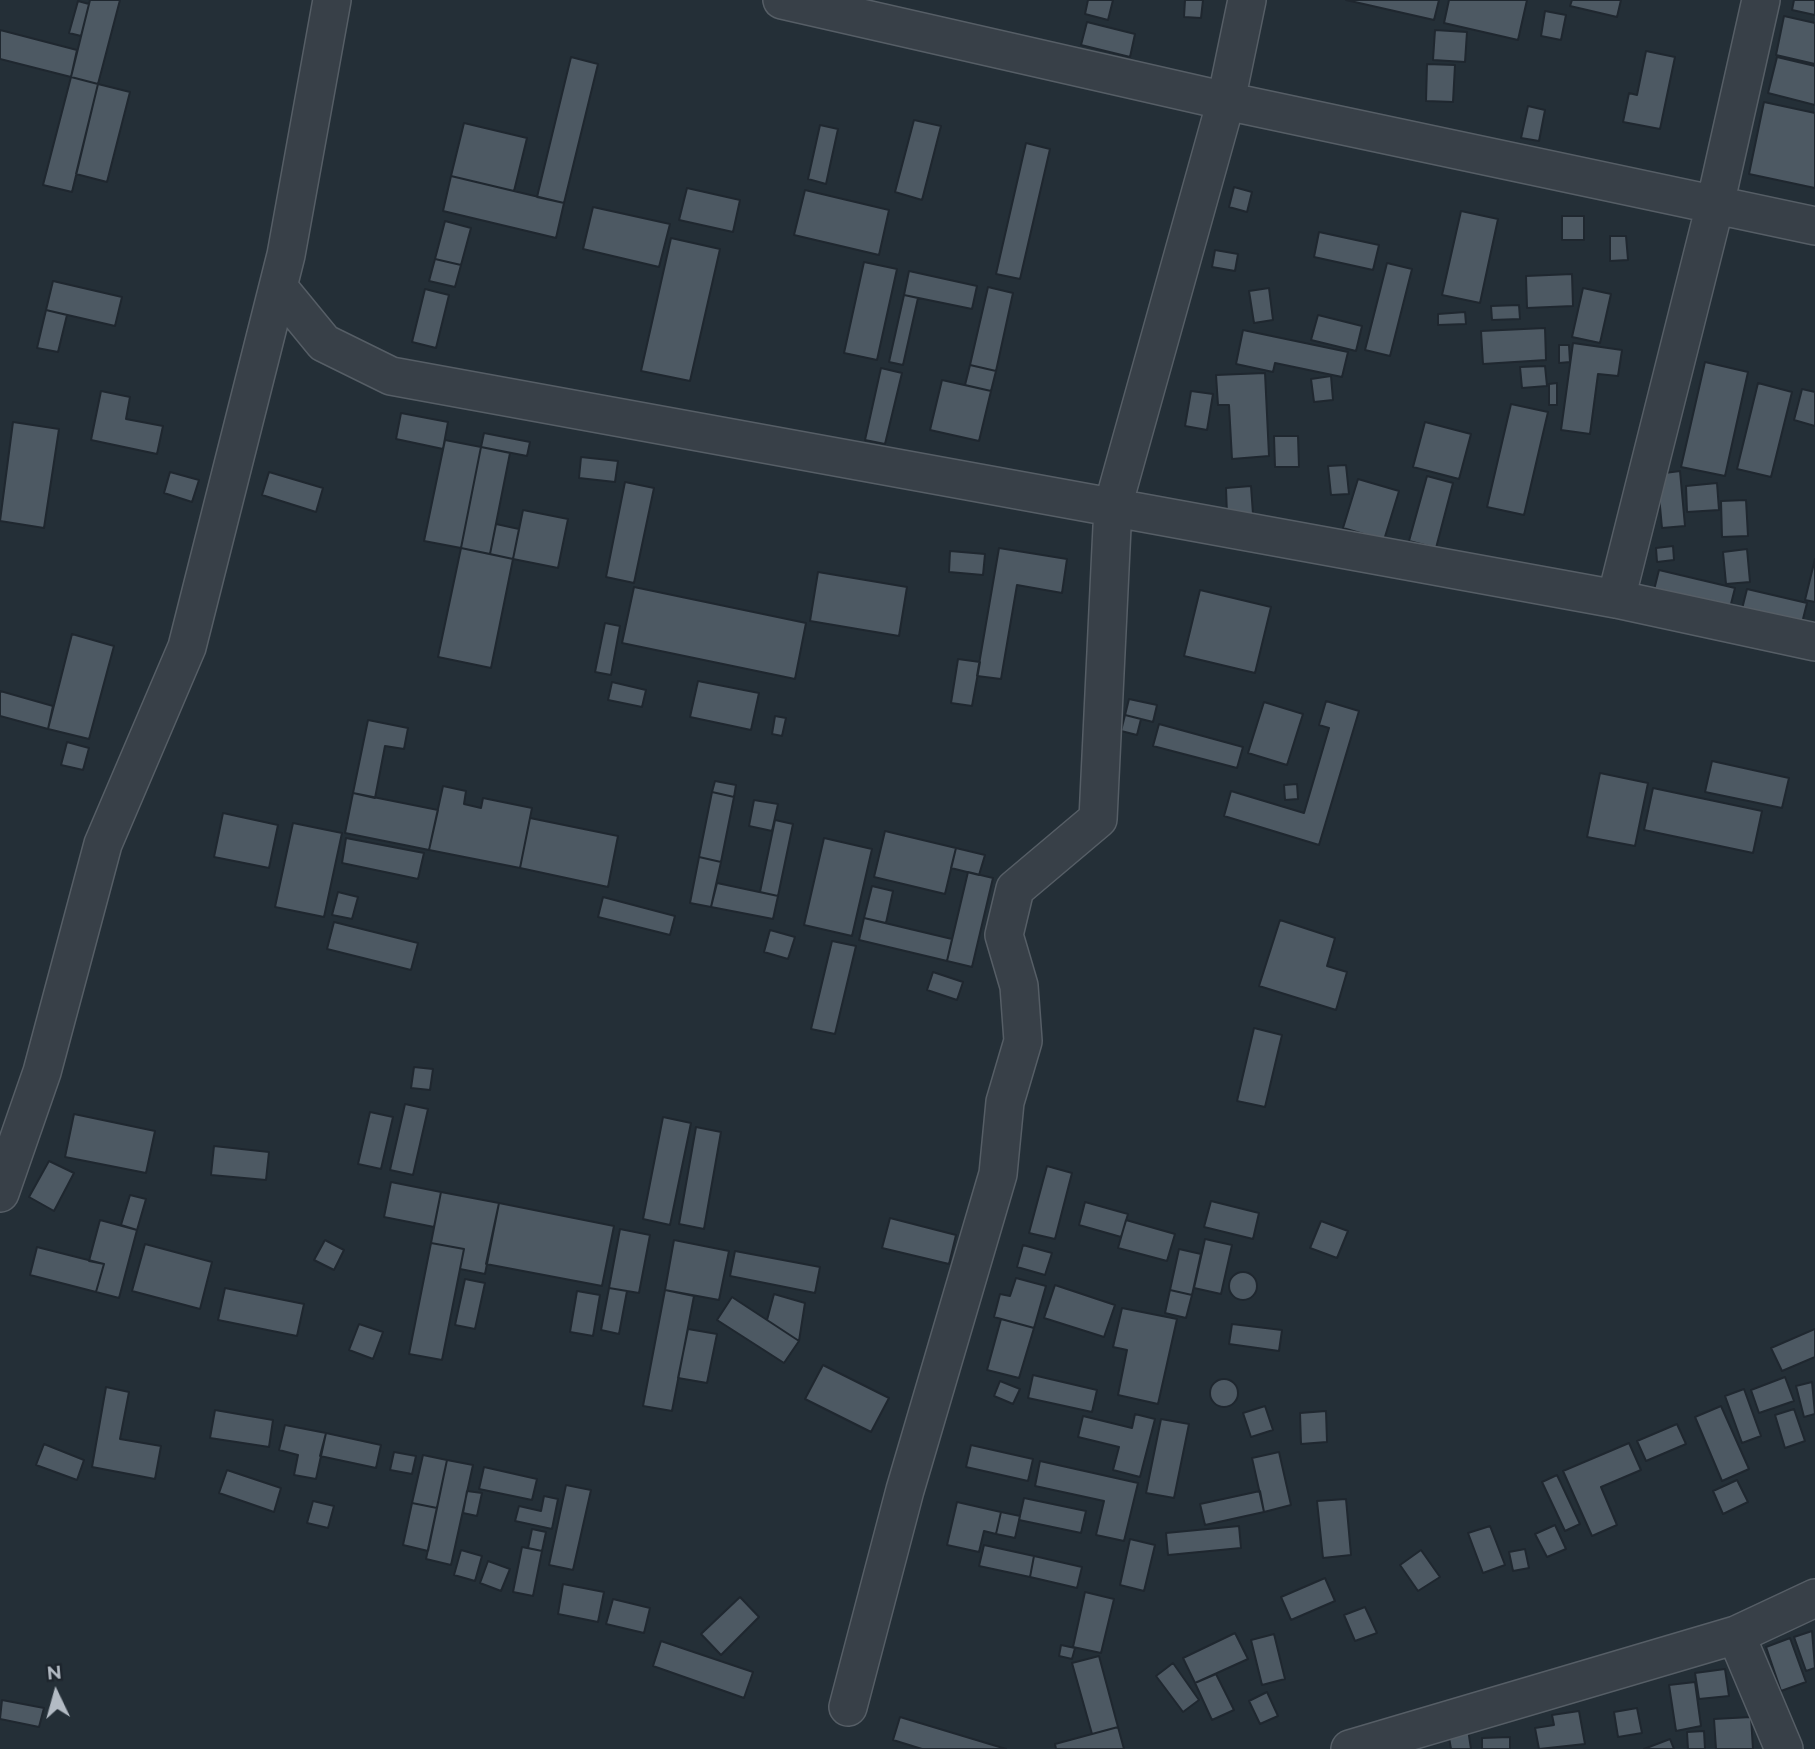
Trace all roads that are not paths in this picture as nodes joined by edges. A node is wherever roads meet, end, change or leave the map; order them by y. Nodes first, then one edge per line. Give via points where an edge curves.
1 (332, 0) edge
2 (782, 0) edge
3 (1247, 0) edge
4 (1761, 0) edge
5 (1226, 101) junction
6 (1716, 205) junction
7 (1815, 226) edge
8 (278, 286) junction
9 (1114, 506) junction
10 (1616, 599) junction
11 (1815, 642) edge
12 (0, 1193) edge
13 (1815, 1598) edge
14 (1736, 1635) junction
15 (848, 1707) dead end
16 (1350, 1749) edge
17 (1784, 1749) edge

1 - 8 street
2 - 5 street
3 - 5 street
4 - 6 street
5 - 6 street
5 - 9 street
6 - 7 street
6 - 10 street
8 - 9 street via 324,343 391,376
8 - 12 street via 187,647 103,844 42,1072
9 - 10 street
9 - 15 street via 1098,819 1015,889 1004,935 1019,986 1023,1041 1005,1101 998,1174 905,1490
10 - 11 street
13 - 14 street
14 - 16 street
14 - 17 street

